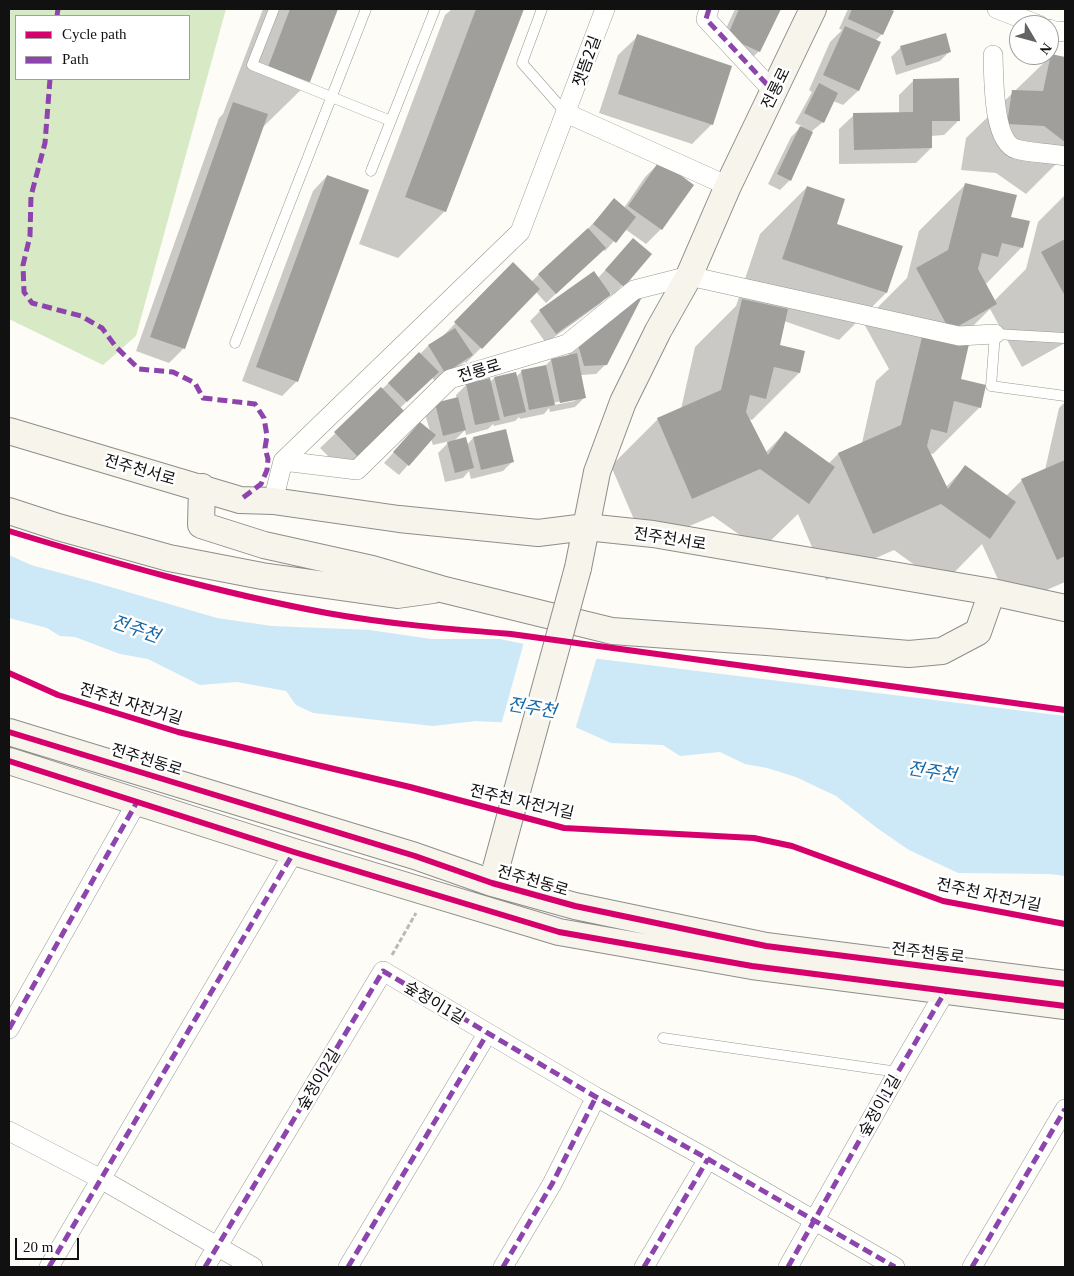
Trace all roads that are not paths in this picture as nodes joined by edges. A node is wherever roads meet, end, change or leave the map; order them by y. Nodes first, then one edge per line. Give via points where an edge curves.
1 (274, 9) edge
2 (366, 9) edge
3 (435, 9) edge
4 (542, 9) edge
5 (605, 9) edge
6 (709, 9) edge
7 (813, 9) edge
8 (997, 9) edge
9 (1013, 15) edge
10 (992, 55) dead end
11 (773, 92) junction
12 (332, 97) junction
13 (566, 113) junction
14 (391, 120) junction
15 (1065, 156) edge
16 (371, 171) dead end
17 (728, 186) junction
18 (689, 276) junction
19 (995, 334) junction
20 (1065, 338) edge
21 (235, 343) dead end
22 (1065, 396) edge
23 (9, 431) edge
24 (283, 461) junction
25 (202, 487) junction
26 (272, 501) junction
27 (9, 511) edge
28 (586, 527) junction
29 (440, 589) junction
30 (992, 592) junction
31 (1065, 608) edge
32 (9, 732) edge
33 (9, 761) edge
34 (137, 802) junction
35 (294, 852) junction
36 (494, 875) junction
37 (485, 910) junction
38 (383, 971) joint
39 (1065, 984) edge
40 (946, 990) junction
41 (1065, 1006) edge
42 (9, 1029) edge
43 (487, 1034) junction
44 (663, 1038) dead end
45 (898, 1072) junction
46 (596, 1097) junction
47 (1065, 1109) edge
48 (9, 1131) edge
49 (708, 1159) junction
50 (101, 1179) junction
51 (813, 1221) junction
52 (217, 1247) junction
53 (49, 1267) edge
54 (205, 1267) edge
55 (253, 1267) edge
56 (348, 1267) edge
57 (503, 1267) edge
58 (644, 1267) edge
59 (788, 1267) edge
60 (895, 1267) edge
61 (972, 1267) edge

1 - 12 lane via 252,65
2 - 12 lane
3 - 14 lane
4 - 13 lane via 522,63
5 - 13 street, 잿뜸2길
6 - 11 street via 706,19
7 - 11 street, 전룡로
8 - 9 street
10 - 15 street via 996,117 1006,141 1014,148
11 - 17 street, 전룡로
12 - 14 lane
12 - 21 lane
13 - 17 street
13 - 24 street via 520,232
14 - 16 lane
17 - 18 street, 전룡로
18 - 19 street via 959,336
18 - 24 street, 전룡로 via 634,290 567,344 450,379 357,470
18 - 28 street, 전룡로 via 623,402 597,472
19 - 20 lane
19 - 22 lane via 991,386
23 - 25 street, 전주천서로
24 - 26 street
25 - 26 street, 전주천서로 via 240,500
25 - 29 street via 201,525 264,546 372,569
26 - 28 street, 전주천서로 via 399,520 538,533
27 - 29 street via 169,558 262,576 397,595
28 - 30 street, 전주천서로 via 653,534
28 - 36 street, 전룡로, bridge via 578,568
29 - 30 street via 612,631 910,654 942,651 978,632
30 - 31 street, 전주천서로
32 - 36 street, 전주천동로 via 415,856
33 - 34 street
34 - 35 street
34 - 42 street
35 - 37 street
35 - 50 street
36 - 37 street, 전룡로
36 - 39 street, 전주천동로 via 575,906 766,946
37 - 40 street via 559,932 733,963
38 - 43 street, 숲정이1길
38 - 52 street, 숲정이2길
40 - 41 street
40 - 45 street, 숲정이1길
43 - 46 street, 숲정이1길
43 - 56 street
44 - 45 lane
45 - 51 street, 숲정이1길
46 - 49 street, 숲정이1길
46 - 57 street via 552,1184
47 - 61 street
48 - 50 street
49 - 51 street, 숲정이1길
49 - 58 street
50 - 52 street
50 - 53 street
51 - 59 street, 숲정이1길
51 - 60 street, 숲정이1길
52 - 54 street, 숲정이2길
52 - 55 street

